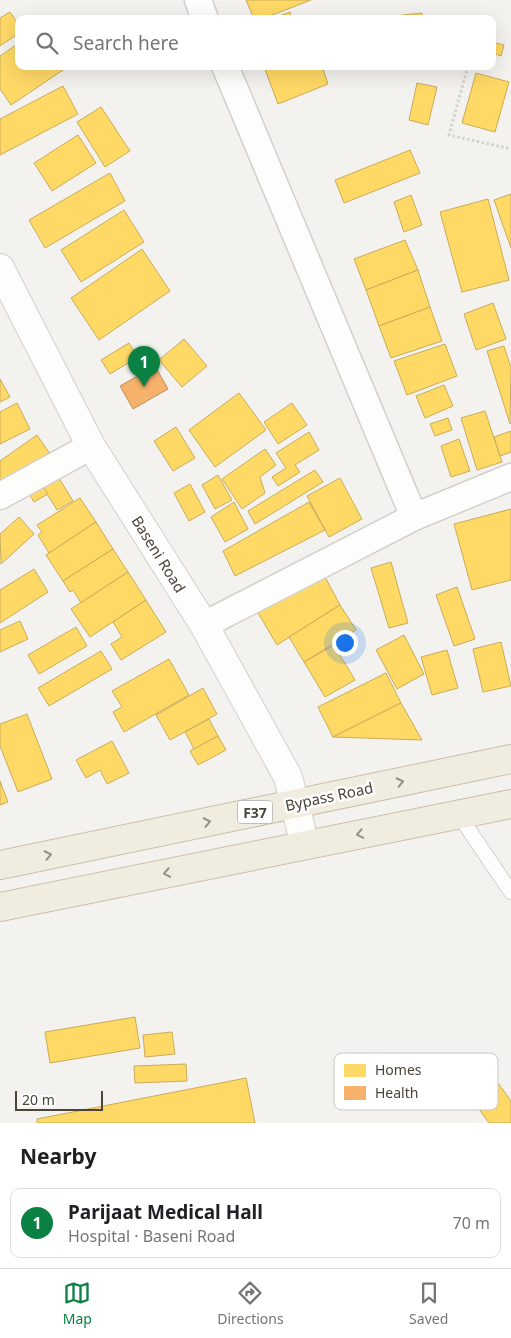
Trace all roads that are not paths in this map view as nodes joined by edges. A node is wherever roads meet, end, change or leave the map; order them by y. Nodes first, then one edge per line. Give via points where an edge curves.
1 (198, 0) edge
2 (204, 15) edge
3 (227, 70) edge
4 (0, 268) edge
5 (91, 446) junction
6 (511, 477) edge
7 (0, 496) edge
8 (414, 517) junction
9 (204, 625) junction
10 (511, 759) edge
11 (296, 803) junction
12 (511, 804) edge
13 (458, 814) junction
14 (305, 845) junction
15 (0, 864) edge
16 (511, 892) edge
17 (0, 906) edge

1 - 2 street
3 - 8 street
4 - 5 street, Baseni Road
5 - 7 street
5 - 9 street, Baseni Road
6 - 8 street
8 - 9 street
9 - 11 street, Baseni Road via 288,777
11 -> 10 highway, Bypass Road / F37
11 - 14 street, Baseni Road
15 -> 11 highway, Bypass Road / F37
12 - 13 highway
13 -> 14 highway
13 - 16 lane
14 -> 17 highway

